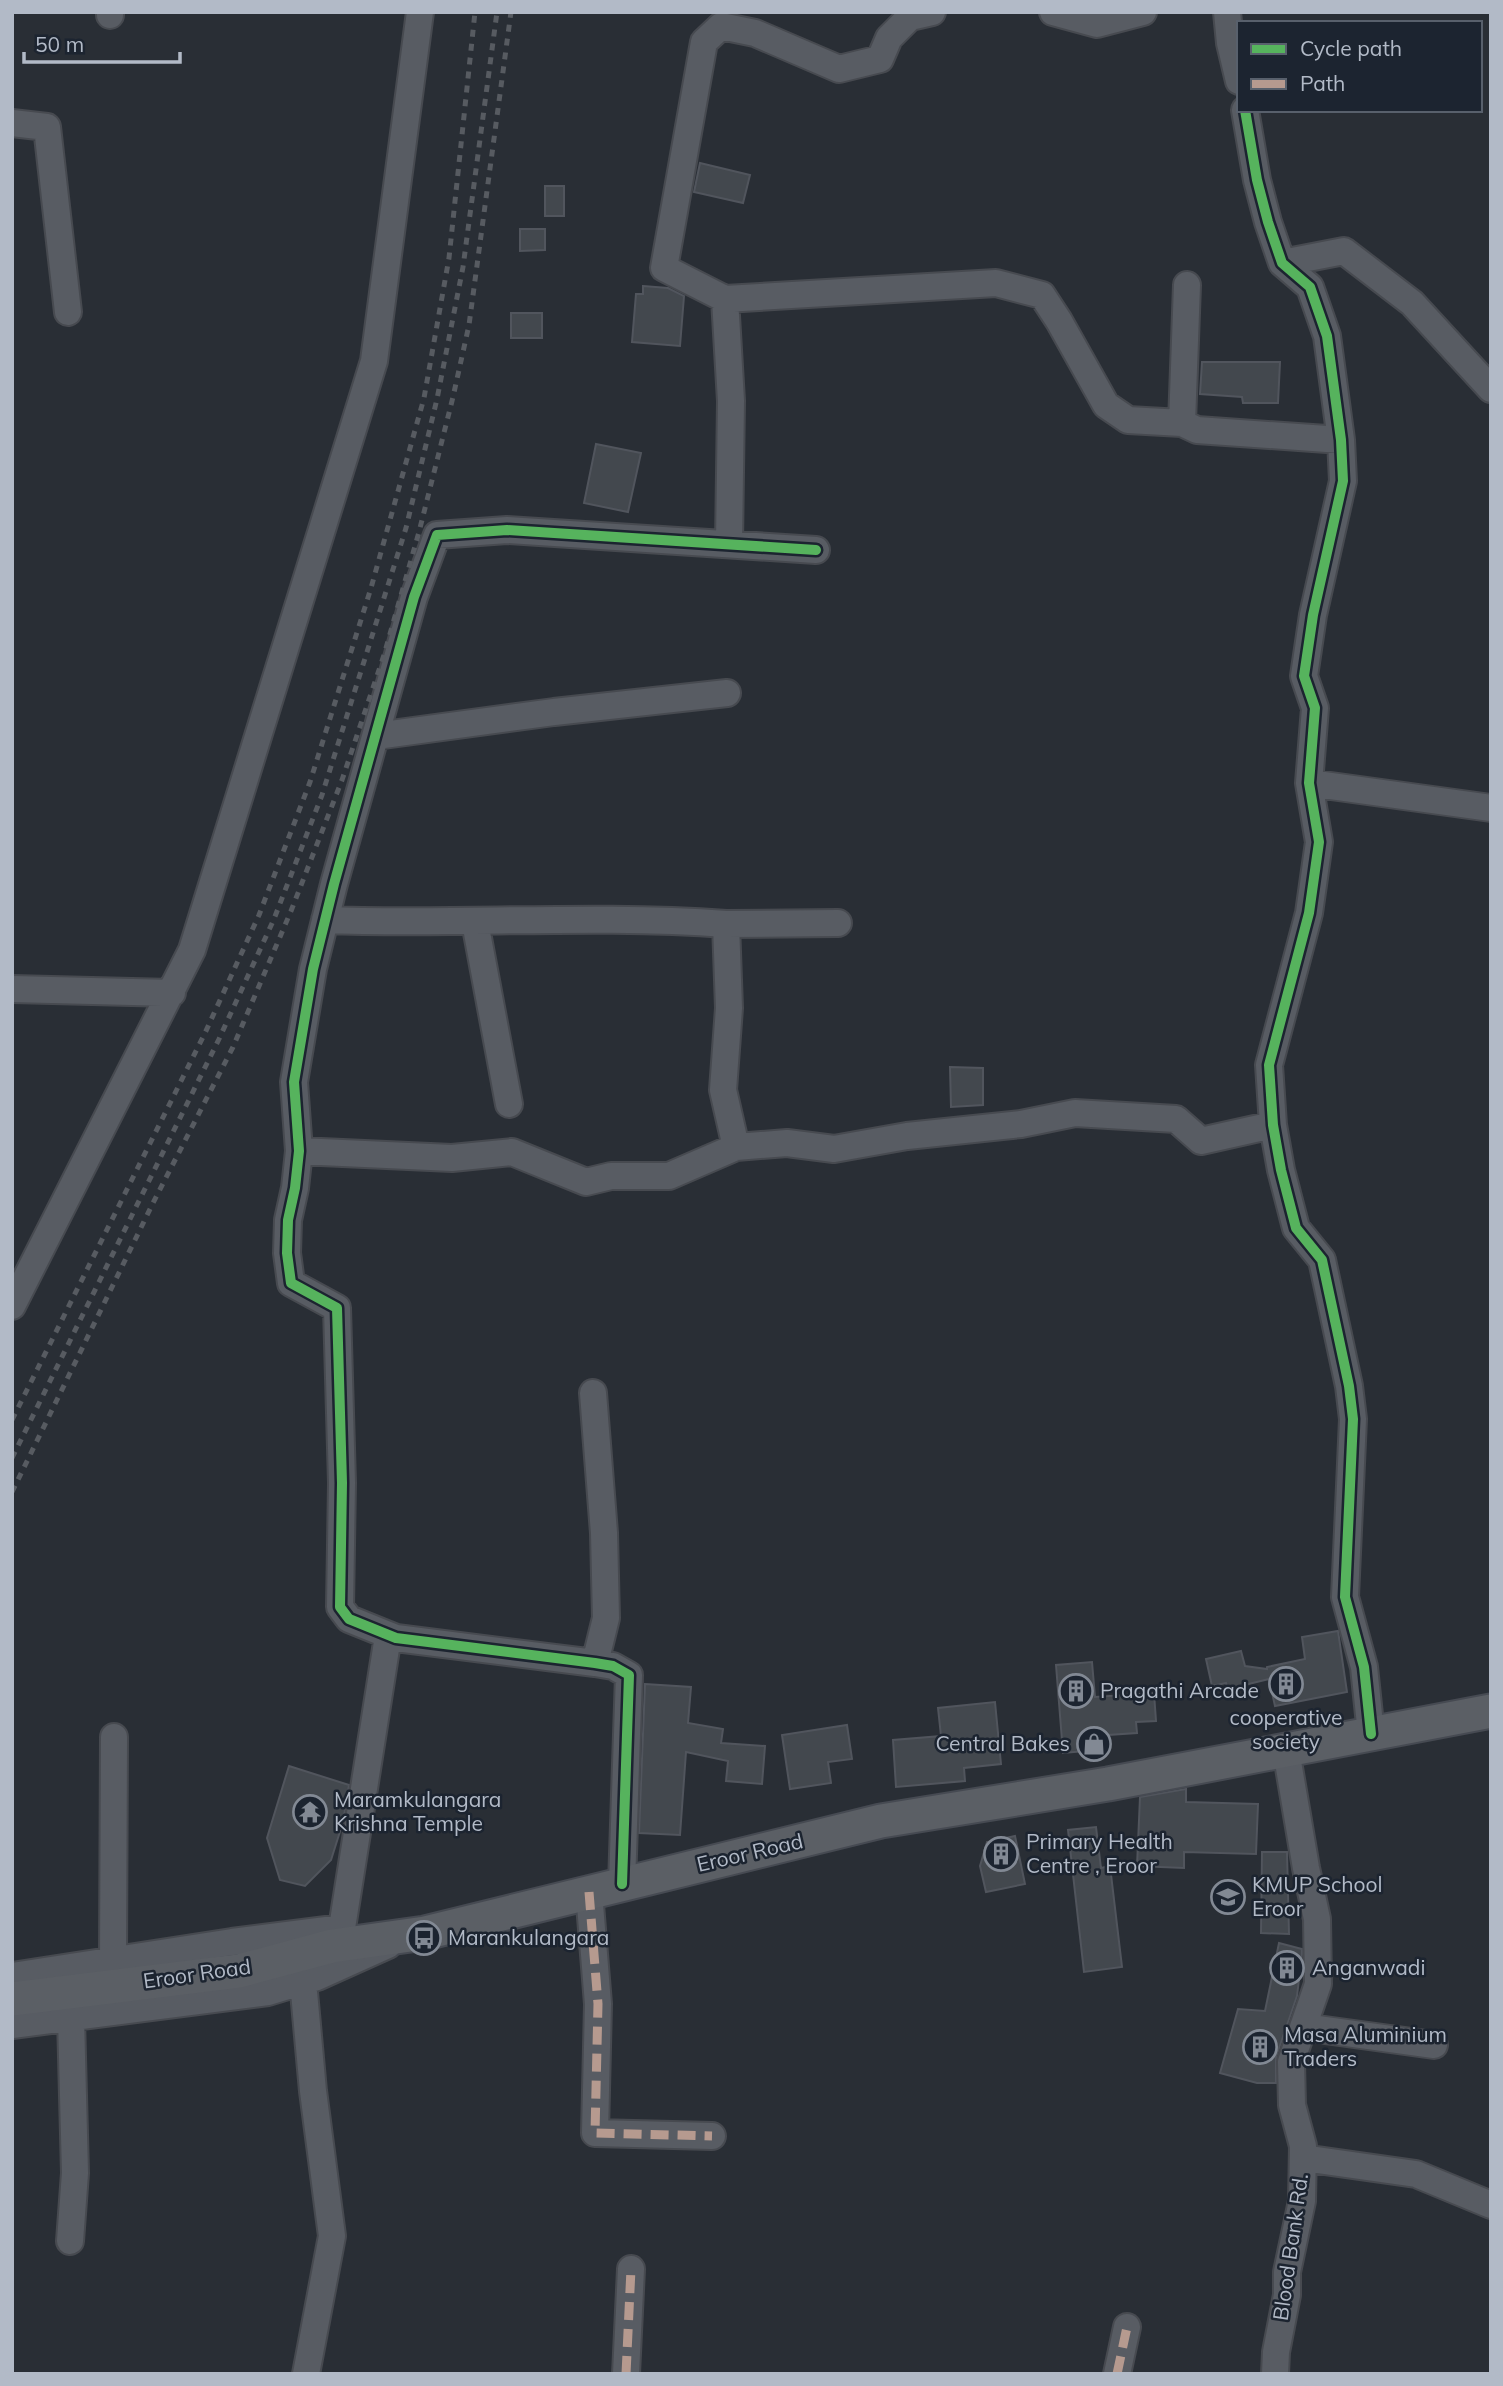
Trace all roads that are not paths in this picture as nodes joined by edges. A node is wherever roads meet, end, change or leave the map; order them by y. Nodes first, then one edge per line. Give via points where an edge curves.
1 (420, 12) edge
2 (932, 12) edge
3 (1053, 12) edge
4 (1143, 12) edge
5 (1227, 12) edge
6 (1237, 73) edge
7 (1245, 112) edge
8 (12, 123) edge
9 (1282, 262) junction
10 (1187, 285) dead end
11 (725, 299) junction
12 (68, 312) dead end
13 (1491, 389) edge
14 (1182, 423) junction
15 (1341, 440) junction
16 (729, 544) junction
17 (816, 550) dead end
18 (727, 693) dead end
19 (376, 736) junction
20 (1309, 783) junction
21 (1491, 808) edge
22 (325, 919) junction
23 (475, 922) junction
24 (838, 923) dead end
25 (726, 924) junction
26 (12, 989) edge
27 (172, 993) junction
28 (509, 1104) dead end
29 (1273, 1125) junction
30 (736, 1147) junction
31 (299, 1151) junction
32 (12, 1306) edge
33 (593, 1393) dead end
34 (388, 1636) junction
35 (595, 1663) junction
36 (1491, 1711) edge
37 (1371, 1734) junction
38 (114, 1737) dead end
39 (1286, 1750) junction
40 (622, 1884) junction
41 (589, 1892) junction
42 (408, 1936) junction
43 (113, 1960) junction
44 (12, 1976) edge
45 (303, 1981) junction
46 (12, 1999) edge
47 (71, 2018) junction
48 (12, 2025) edge
49 (1303, 2027) junction
50 (1434, 2045) dead end
51 (712, 2136) dead end
52 (1303, 2158) junction
53 (1491, 2204) edge
54 (70, 2241) dead end
55 (631, 2269) dead end
56 (1126, 2327) dead end
57 (306, 2374) edge
58 (626, 2374) edge
59 (1117, 2374) edge
60 (1275, 2374) edge

1 - 27 street via 374,361 192,950
2 - 11 street via 909,17 888,38 880,59 839,69 755,33 721,26 704,42 664,268
3 - 4 street via 1097,24
5 - 6 street
7 - 9 street via 1257,180
8 - 12 street via 47,127
9 - 13 street via 1345,251 1412,303
9 - 15 street via 1310,287 1327,336
10 - 14 street
11 - 14 street via 996,283 1042,295 1106,405 1128,420
11 - 16 street via 731,401
14 - 15 street via 1197,430
15 - 20 street via 1343,481 1304,676 1315,708
16 - 17 street
16 - 19 street via 507,530 437,535 414,597
18 - 19 street
19 - 22 street
20 - 21 street
20 - 29 street via 1319,842 1309,913 1269,1065
22 - 23 street
22 - 31 street via 294,1082
23 - 25 street
23 - 28 street
24 - 25 street
25 - 30 street via 729,1008 723,1090
26 - 27 street
27 - 32 street
29 - 30 street via 1201,1141 1176,1119 1075,1113 834,1149 787,1143
29 - 37 street via 1296,1228 1322,1260 1349,1386 1353,1419 1345,1597 1364,1667
30 - 31 street via 670,1176 586,1182 512,1152 452,1158
31 - 34 street via 288,1220 291,1283 337,1308 340,1607 349,1619
33 - 35 street via 606,1618
34 - 35 street
34 - 43 street via 342,1928
35 - 40 street via 629,1675
36 - 37 main road, Eroor Road
37 - 39 main road, Eroor Road
38 - 43 street
39 - 40 main road, Eroor Road via 881,1821
39 - 49 street, Blood Bank Rd. via 1317,1919 1318,1984
40 - 41 main road, Eroor Road
41 - 42 main road, Eroor Road
41 - 51 street via 598,2004 595,2133
42 - 45 street
42 - 46 main road, Eroor Road via 332,1946 239,1971
43 - 44 street
45 - 47 street via 268,1992
45 - 57 street via 332,2236
47 - 48 street
47 - 54 street via 75,2173
49 - 50 street
49 - 52 street, Blood Bank Rd. via 1291,2062 1292,2105
52 - 53 street via 1416,2174
52 - 60 street, Blood Bank Rd. via 1302,2201 1287,2272
55 - 58 street
56 - 59 street

